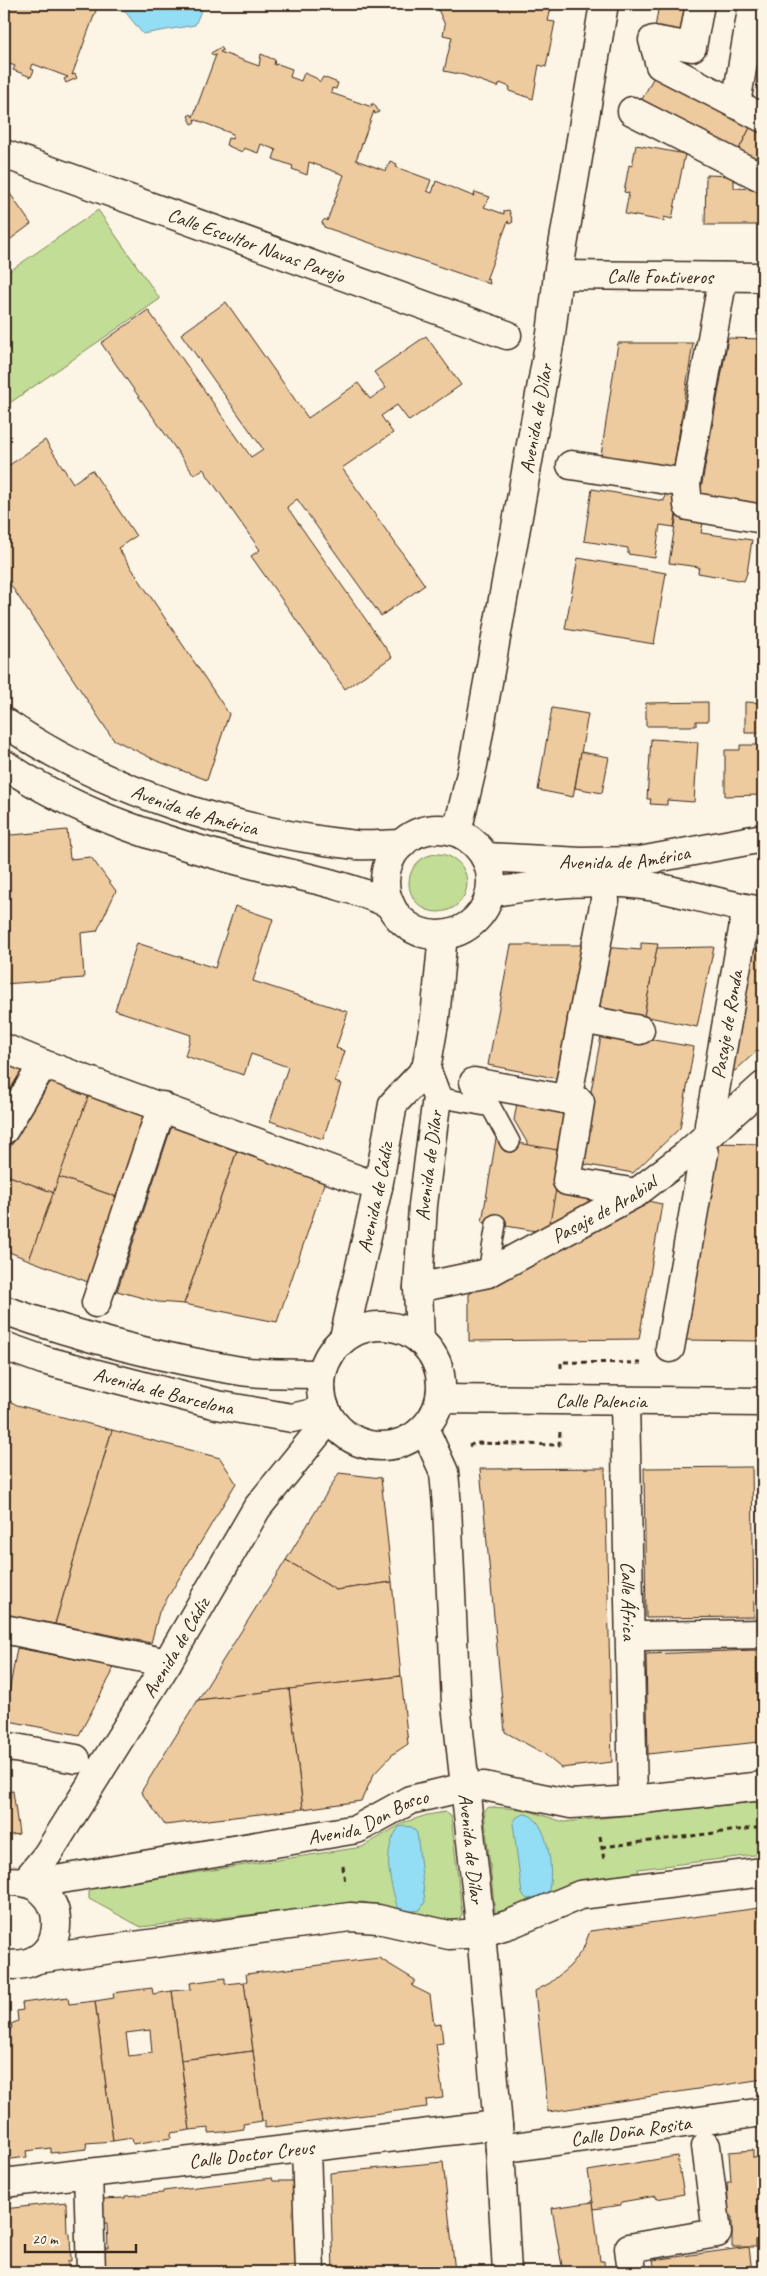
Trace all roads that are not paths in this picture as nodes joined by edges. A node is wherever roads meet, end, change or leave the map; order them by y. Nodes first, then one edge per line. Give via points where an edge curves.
1 (604, 4) edge
2 (700, 4) edge
3 (753, 4) edge
4 (649, 51) junction
5 (738, 92) junction
6 (763, 103) edge
7 (632, 111) dead end
8 (763, 118) edge
9 (4, 154) edge
10 (763, 178) edge
11 (558, 275) junction
12 (723, 277) junction
13 (763, 277) edge
14 (507, 335) dead end
15 (571, 465) dead end
16 (686, 483) junction
17 (763, 520) edge
18 (4, 722) edge
19 (4, 764) edge
20 (457, 832) junction
21 (763, 838) edge
22 (402, 844) junction
23 (485, 857) junction
24 (490, 893) junction
25 (605, 900) dead end
26 (390, 904) junction
27 (754, 917) edge
28 (442, 935) junction
29 (582, 1019) junction
30 (640, 1030) dead end
31 (4, 1048) edge
32 (43, 1064) junction
33 (426, 1069) junction
34 (474, 1082) dead end
35 (763, 1086) edge
36 (437, 1097) junction
37 (567, 1100) junction
38 (162, 1106) junction
39 (709, 1125) dead end
40 (4, 1130) edge
41 (510, 1142) dead end
42 (704, 1153) dead end
43 (378, 1187) junction
44 (636, 1193) junction
45 (496, 1224) dead end
46 (488, 1273) junction
47 (418, 1288) junction
48 (96, 1303) dead end
49 (4, 1310) edge
50 (344, 1338) junction
51 (420, 1340) junction
52 (4, 1346) edge
53 (670, 1348) dead end
54 (322, 1374) junction
55 (440, 1399) junction
56 (625, 1401) junction
57 (763, 1402) edge
58 (328, 1414) junction
59 (424, 1428) junction
60 (4, 1629) edge
61 (763, 1634) edge
62 (644, 1636) dead end
63 (167, 1663) junction
64 (4, 1746) edge
65 (76, 1760) dead end
66 (763, 1786) edge
67 (465, 1787) junction
68 (633, 1800) junction
69 (763, 1872) edge
70 (20, 1883) edge
71 (481, 1933) junction
72 (37, 1960) junction
73 (4, 1964) edge
74 (763, 2112) edge
75 (499, 2137) junction
76 (706, 2146) dead end
77 (306, 2148) junction
78 (88, 2173) junction
79 (4, 2183) edge
80 (91, 2272) edge
81 (310, 2272) edge
82 (507, 2272) edge
83 (632, 2272) edge

1 - 11 main road, Avenida de Dílar
2 - 4 main road via 692,47 653,40
3 - 5 main road
4 - 5 main road
4 - 8 main road via 660,66
5 - 6 main road
7 - 10 main road
9 - 14 main road, Calle Escultor Navas Parejo
11 - 12 main road, Calle Fontiveros
11 - 20 main road, Avenida de Dílar via 551,334 473,765
12 - 13 main road, Calle Fontiveros
12 - 16 main road
15 - 16 main road
16 - 17 main road via 688,506
18 - 22 main road, Avenida de América via 89,771 172,803 261,830 358,845
19 - 26 main road, Avenida de América via 22,777 77,805 155,836 254,865 336,884
20 - 22 main road via 426,831
20 - 23 main road via 475,843
21 - 23 main road, Avenida de América via 640,861 581,862
22 - 26 main road via 394,852 386,872 386,894
23 - 24 main road via 491,875
24 - 27 main road, Avenida de América via 517,888 605,883 655,887 730,906
24 - 28 main road via 483,912 475,920 455,933
25 - 29 main road
26 - 28 main road via 410,927 431,935
27 - 39 main road, Pasaje de Ronda
28 - 33 main road via 435,1018
29 - 30 main road
29 - 37 main road
31 - 32 main road
32 - 38 main road
32 - 40 main road
33 - 36 main road, Avenida de Dílar
33 - 43 main road, Avenida de Cádiz via 393,1104
34 - 37 main road
35 - 44 main road, Pasaje de Arabial via 687,1154
36 - 41 lane via 491,1107
36 - 47 main road, Avenida de Dílar via 423,1205
37 - 44 main road via 580,1102 567,1181
38 - 43 main road
38 - 48 main road
42 - 53 main road
43 - 50 main road, Avenida de Cádiz
44 - 46 main road, Pasaje de Arabial
45 - 46 lane
46 - 47 main road, Pasaje de Arabial
47 - 51 main road, Avenida de Dílar
49 - 54 main road, Avenida de Barcelona via 57,1329 243,1371
50 - 51 main road via 362,1329 382,1326 402,1330
50 - 54 main road via 334,1348
51 - 55 main road via 438,1367 442,1383
52 - 58 main road, Avenida de Barcelona via 43,1360 217,1405 292,1418
54 - 58 main road via 321,1392
55 - 56 main road, Calle Palencia
55 - 59 main road
56 - 57 main road, Calle Palencia
56 - 68 main road, Calle África
58 - 59 main road via 342,1431 357,1441 375,1445 393,1445 410,1439
58 - 63 main road, Avenida de Cádiz via 257,1508
59 - 67 main road, Avenida de Dílar via 444,1472 446,1488 454,1674
60 - 63 main road
61 - 62 main road
63 - 70 main road, Avenida de Cádiz via 47,1855
64 - 65 main road
66 - 68 main road, Avenida Don Bosco
67 - 68 main road, Avenida Don Bosco via 484,1786 571,1804
67 - 70 main road, Avenida Don Bosco via 410,1800 357,1830
67 - 71 main road, Avenida de Dílar
69 - 71 main road via 580,1895
70 - 72 main road via 43,1891 56,1914 54,1940
71 - 72 main road via 449,1935 378,1919 350,1917
71 - 75 main road, Avenida de Dílar
72 - 73 main road via 25,1964
74 - 75 main road, Calle Doña Rosita
75 - 77 main road, Calle Doctor Creus
75 - 82 main road, Avenida de Dílar
76 - 83 main road via 717,2233 628,2248
77 - 78 main road, Calle Doctor Creus
77 - 81 main road
78 - 79 main road, Calle Doctor Creus
78 - 80 main road

